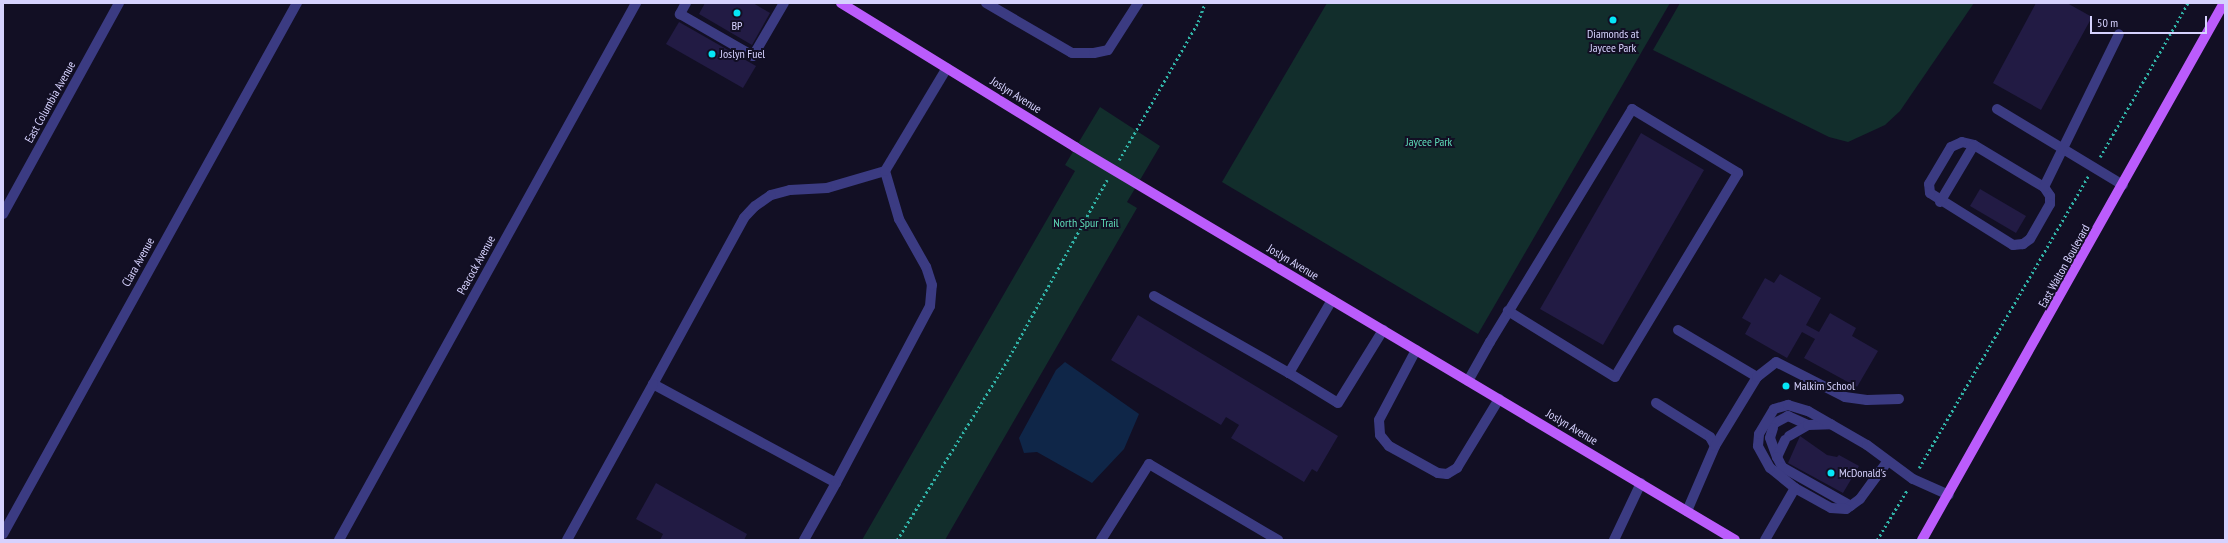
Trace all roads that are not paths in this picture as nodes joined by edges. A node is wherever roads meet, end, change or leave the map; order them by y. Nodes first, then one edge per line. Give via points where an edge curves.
1 (119, 3) edge
2 (296, 3) edge
3 (636, 3) edge
4 (686, 3) edge
5 (784, 3) edge
6 (841, 3) edge
7 (986, 3) edge
8 (1138, 3) edge
9 (2224, 3) edge
10 (2119, 34) dead end
11 (947, 68) junction
12 (1997, 108) dead end
13 (1974, 145) junction
14 (2065, 148) junction
15 (886, 171) junction
16 (2123, 185) junction
17 (2044, 187) junction
18 (1940, 202) junction
19 (3, 214) edge
20 (1154, 296) dead end
21 (1332, 300) junction
22 (1508, 311) junction
23 (1383, 330) junction
24 (1678, 330) dead end
25 (1416, 350) junction
26 (1289, 373) junction
27 (1757, 377) junction
28 (1468, 381) junction
29 (653, 384) junction
30 (1499, 399) junction
31 (1899, 399) dead end
32 (1656, 403) dead end
33 (1831, 424) junction
34 (1808, 425) junction
35 (1715, 446) junction
36 (1777, 457) junction
37 (1886, 462) junction
38 (836, 483) junction
39 (1641, 484) junction
40 (1794, 488) junction
41 (1949, 495) junction
42 (1851, 506) junction
43 (1687, 511) junction
44 (3, 534) edge
45 (339, 540) edge
46 (567, 540) edge
47 (804, 540) edge
48 (1101, 540) edge
49 (1278, 540) edge
50 (1614, 540) edge
51 (1735, 540) edge
52 (1765, 540) edge
53 (1922, 540) edge

1 - 19 street, East Columbia Avenue
2 - 44 street, Clara Avenue
3 - 45 street, Peacock Avenue
4 - 5 street via 680,14 753,56
6 - 11 main road, Joslyn Avenue
7 - 8 street via 1072,53 1108,50
9 - 16 main road, East Walton Boulevard
10 - 14 street
11 - 15 street
11 - 21 main road, Joslyn Avenue
12 - 14 street
13 - 17 street
13 - 18 street
13 - 18 street via 1962,142 1951,147 1929,184 1930,194
14 - 16 street
14 - 17 street
15 - 29 street via 827,188 777,193 755,206 744,218
15 - 38 street via 899,219 926,267 932,285 930,306
16 - 41 main road, East Walton Boulevard
17 - 18 street via 2050,196 2050,204 2030,239 2023,244 2013,245
20 - 26 street
21 - 23 main road, Joslyn Avenue
21 - 26 street
22 - 22 street via 1632,109 1738,173 1615,378
22 - 28 street
23 - 25 main road, Joslyn Avenue
23 - 26 street via 1338,403
24 - 27 street
25 - 28 main road, Joslyn Avenue
25 - 30 street via 1379,420 1380,435 1389,446 1438,474 1447,474 1457,468
27 - 31 street via 1767,367 1781,362 1845,397 1867,400
27 - 35 street
28 - 30 main road, Joslyn Avenue
29 - 38 street
29 - 46 street
30 - 39 main road, Joslyn Avenue
32 - 35 street via 1710,437
33 - 34 street
33 - 37 street via 1867,445
33 - 40 street via 1788,405 1774,409 1764,421 1759,434 1762,457
34 - 36 street via 1787,438
34 - 36 street via 1788,416 1774,426 1770,438
35 - 43 street
36 - 42 street via 1782,467
37 - 41 street via 1913,479
37 - 42 street
38 - 47 street
39 - 43 main road, Joslyn Avenue
39 - 50 street
40 - 42 street via 1831,508 1846,509
40 - 52 street
41 - 53 main road, East Walton Boulevard
43 - 51 main road, Joslyn Avenue
48 - 49 street via 1149,464

